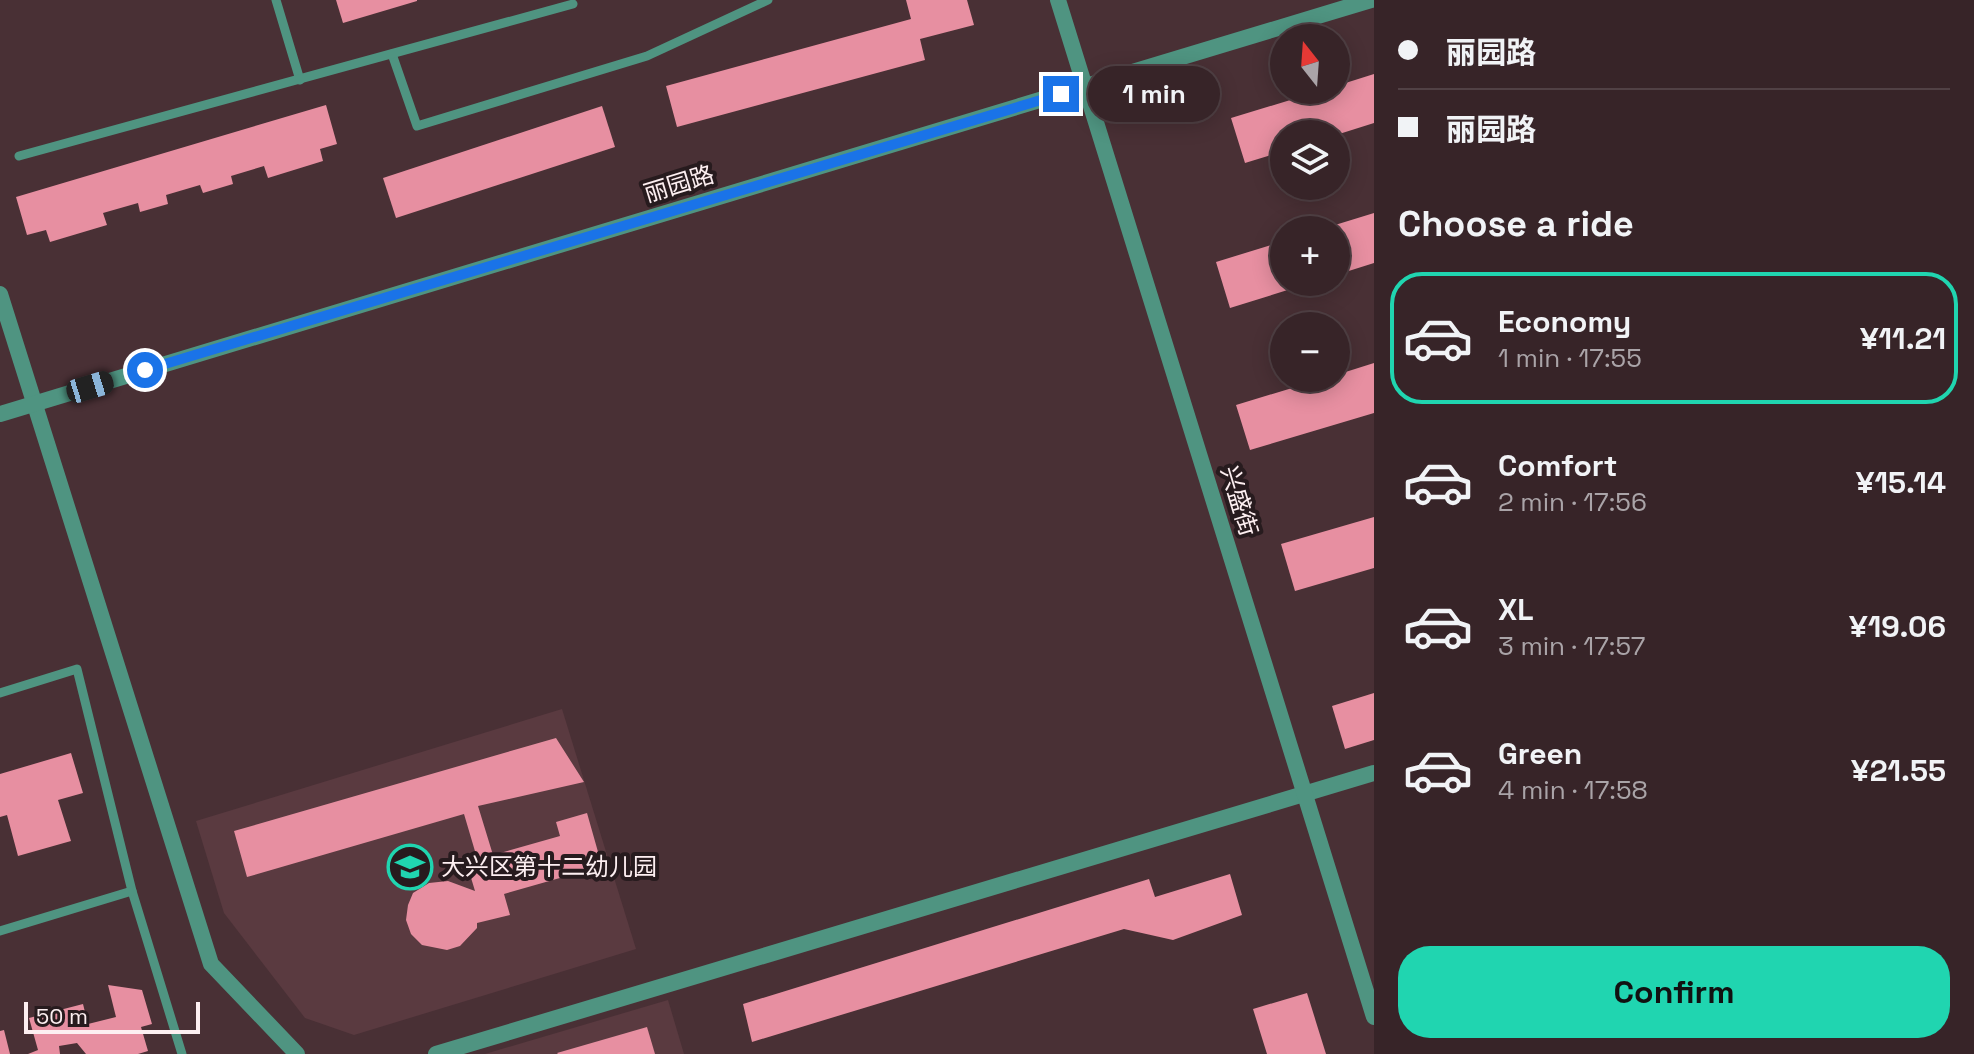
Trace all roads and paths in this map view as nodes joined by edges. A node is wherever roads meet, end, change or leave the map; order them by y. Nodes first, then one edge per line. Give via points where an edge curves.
1 (276, 0) edge
2 (768, 0) edge
3 (1058, 0) edge
4 (1371, 0) edge
5 (573, 4) dead end
6 (392, 54) junction
7 (300, 80) junction
8 (1086, 86) junction
9 (19, 156) dead end
10 (0, 294) edge
11 (35, 403) junction
12 (0, 414) edge
13 (0, 693) edge
14 (1374, 773) edge
15 (1305, 793) junction
16 (132, 891) junction
17 (0, 931) edge
18 (1374, 1017) edge
19 (182, 1054) edge
20 (297, 1054) edge
21 (436, 1054) edge

1 - 7 lane
2 - 6 lane via 647,56 417,126
3 - 8 street, 兴盛街
4 - 8 street, 丽园路
5 - 6 lane
6 - 7 lane
7 - 9 lane
8 - 11 street, 丽园路
8 - 15 street, 兴盛街
10 - 11 street
11 - 12 street, 丽园路
11 - 20 street via 211,964
13 - 16 lane via 77,669
14 - 15 street
15 - 18 street, 兴盛街
15 - 21 street
16 - 17 lane
16 - 19 lane

